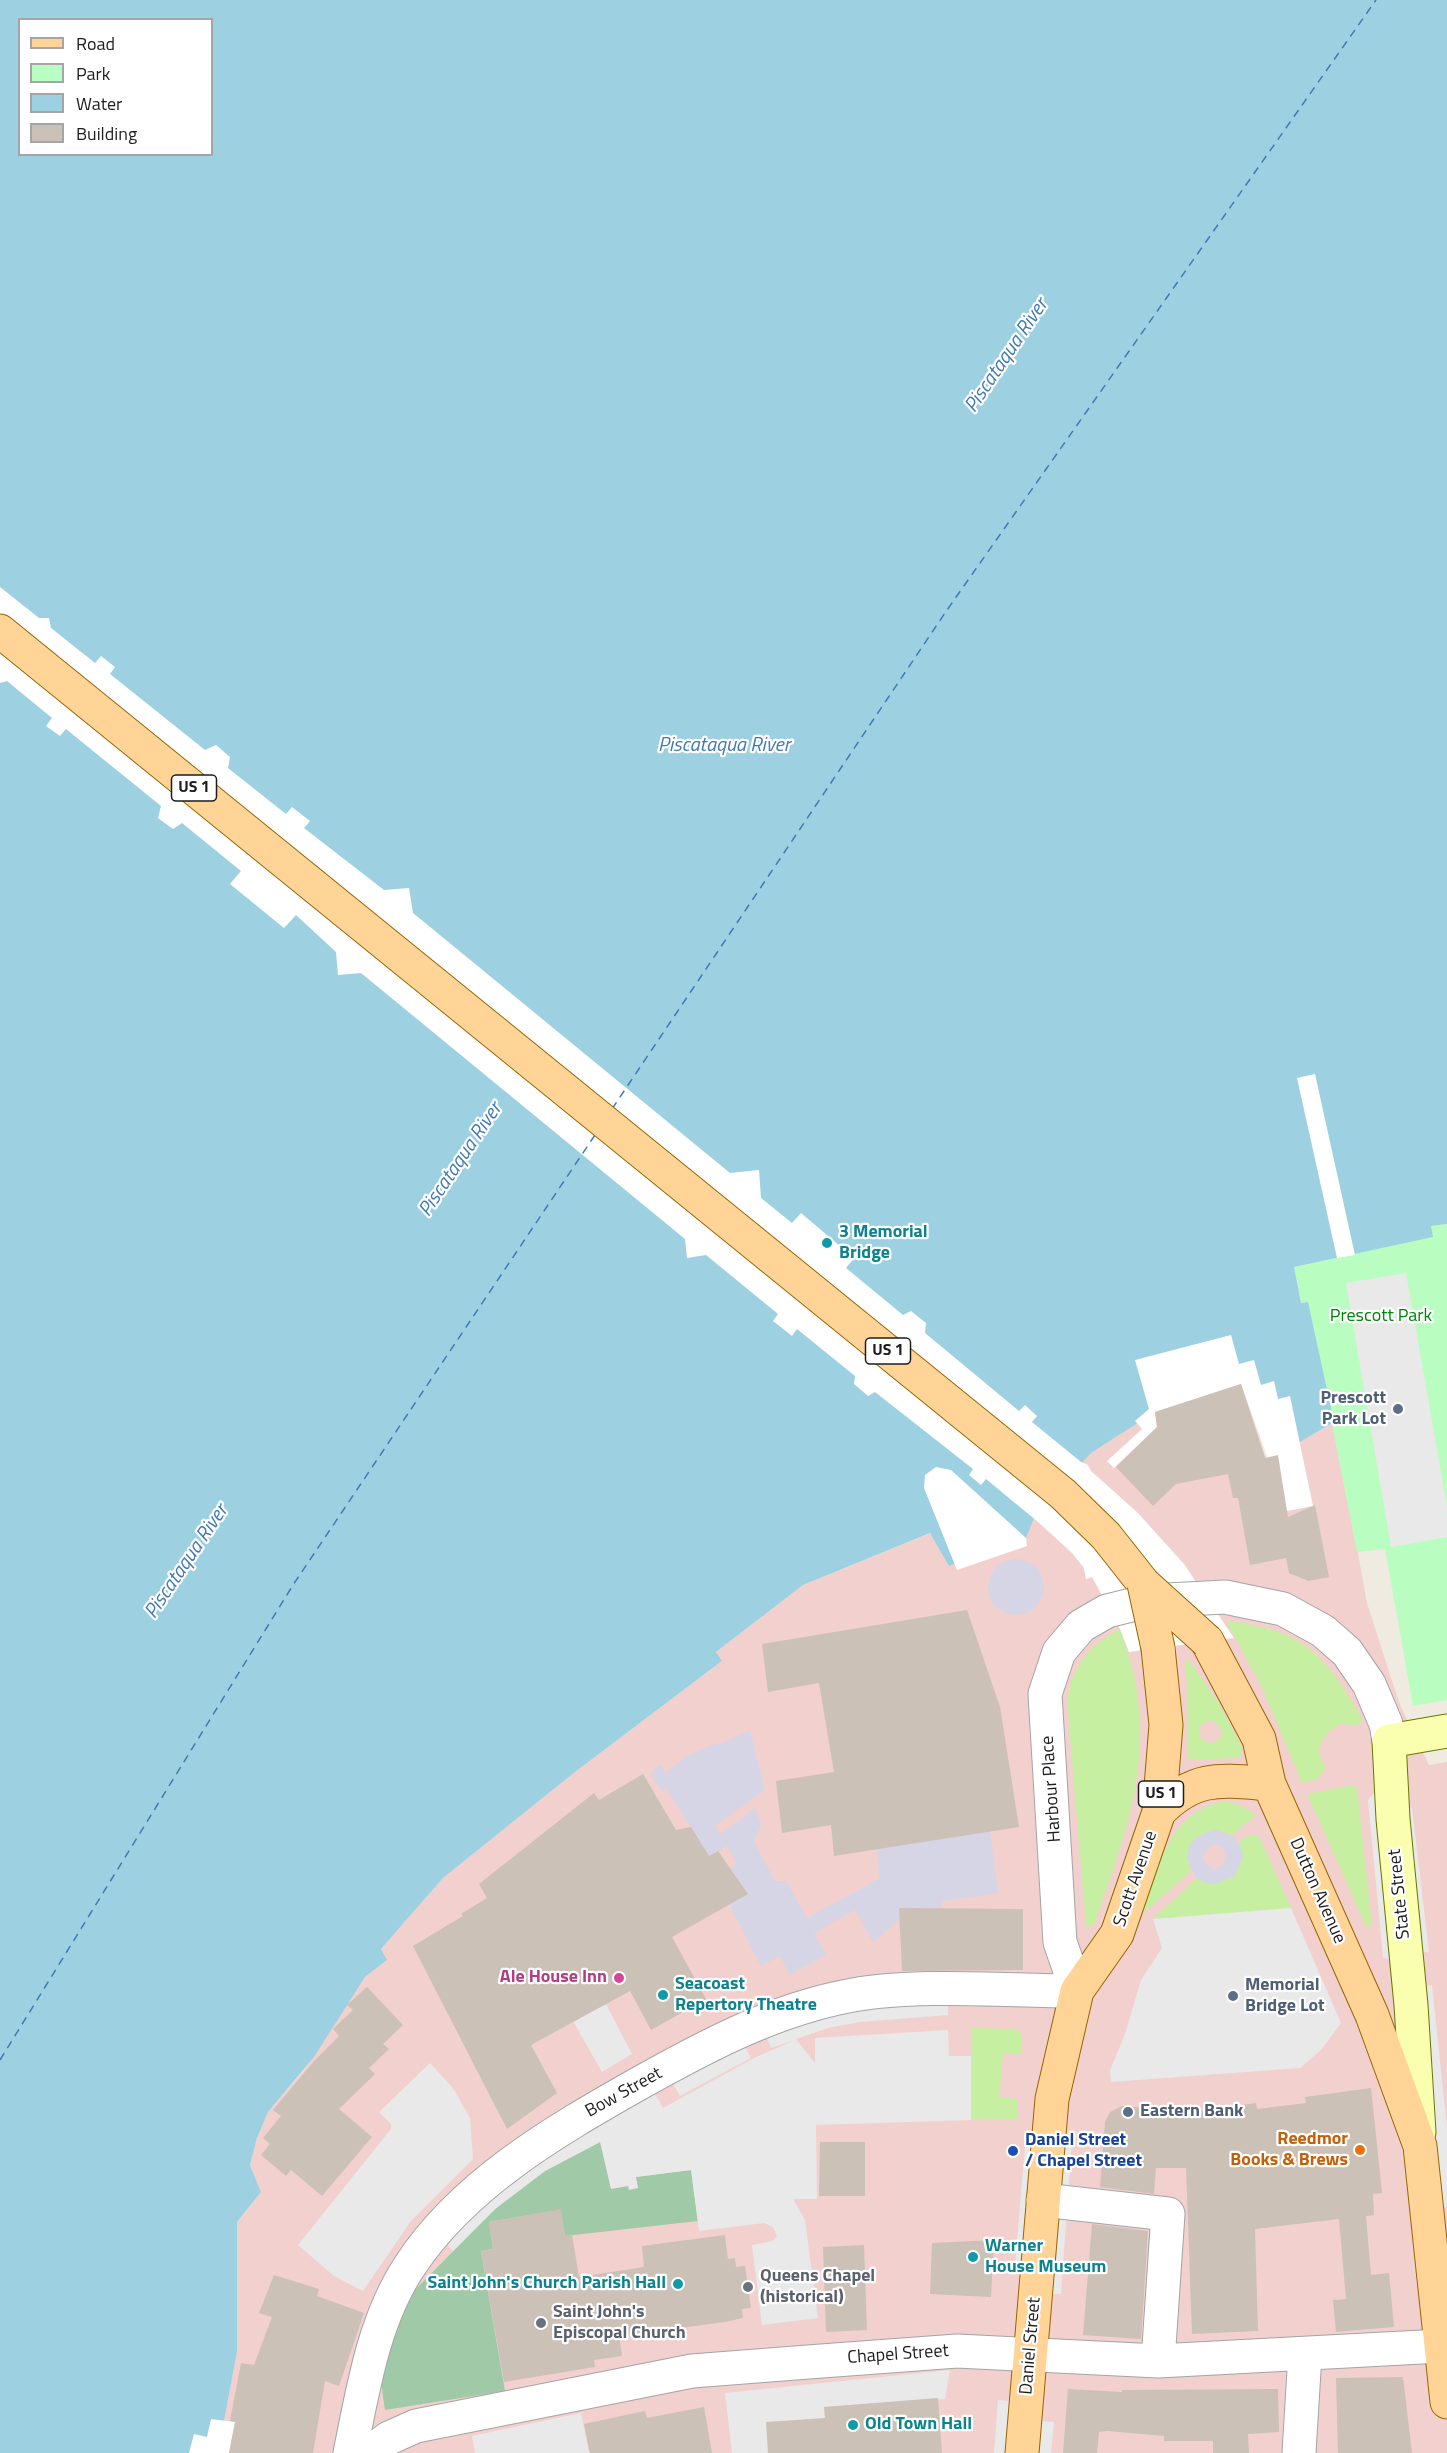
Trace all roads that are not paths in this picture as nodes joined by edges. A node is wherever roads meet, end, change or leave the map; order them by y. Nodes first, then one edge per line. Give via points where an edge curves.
1 (0, 631) edge
2 (1144, 1584) junction
3 (1107, 1611) joint
4 (1447, 1731) edge
5 (1389, 1741) junction
6 (1269, 1784) junction
7 (1159, 1812) junction
8 (1077, 1991) junction
9 (1420, 2146) junction
10 (1043, 2200) junction
11 (1439, 2249) edge
12 (1441, 2346) junction
13 (1305, 2354) junction
14 (1031, 2355) junction
15 (1158, 2361) junction
16 (1447, 2402) edge
17 (351, 2453) edge
18 (369, 2453) edge
19 (1022, 2453) edge
20 (1299, 2453) edge

1 - 2 main road, US 1 via 1063,1494 1106,1536
2 - 6 main road, Dutton Avenue / US 1, bridge via 1207,1641 1259,1739
2 - 7 main road, Scott Avenue / US 1, bridge via 1158,1648 1166,1725
3 - 5 street, State Street via 1148,1600 1209,1596 1247,1599 1296,1614 1337,1641 1355,1663 1382,1713
3 - 8 street, Harbour Place via 1081,1626 1059,1652 1046,1694 1060,1942
4 - 5 street
5 - 9 street, State Street
6 - 7 main road via 1205,1782 1188,1788
6 - 9 main road, Dutton Avenue / US 1 via 1372,2015
7 - 8 main road, Scott Avenue / US 1 via 1117,1934
8 - 10 main road, Daniel Street / US 1 via 1052,2099
8 - 17 street, Bow Street via 888,1991 823,2001 748,2026 563,2128 468,2200 425,2244 408,2268 381,2324
9 - 11 main road, State Street / US 1
10 - 14 main road, Daniel Street / US 1
10 - 15 street via 1168,2214
11 - 12 main road, State Street / US 1
12 - 13 street, Chapel Street
12 - 16 main road, State Street / US 1
13 - 15 street, Chapel Street
13 - 20 street
14 - 15 street, Chapel Street
14 - 18 street, Chapel Street via 957,2351 692,2371 416,2426 389,2438
14 - 19 main road, Daniel Street / US 1

